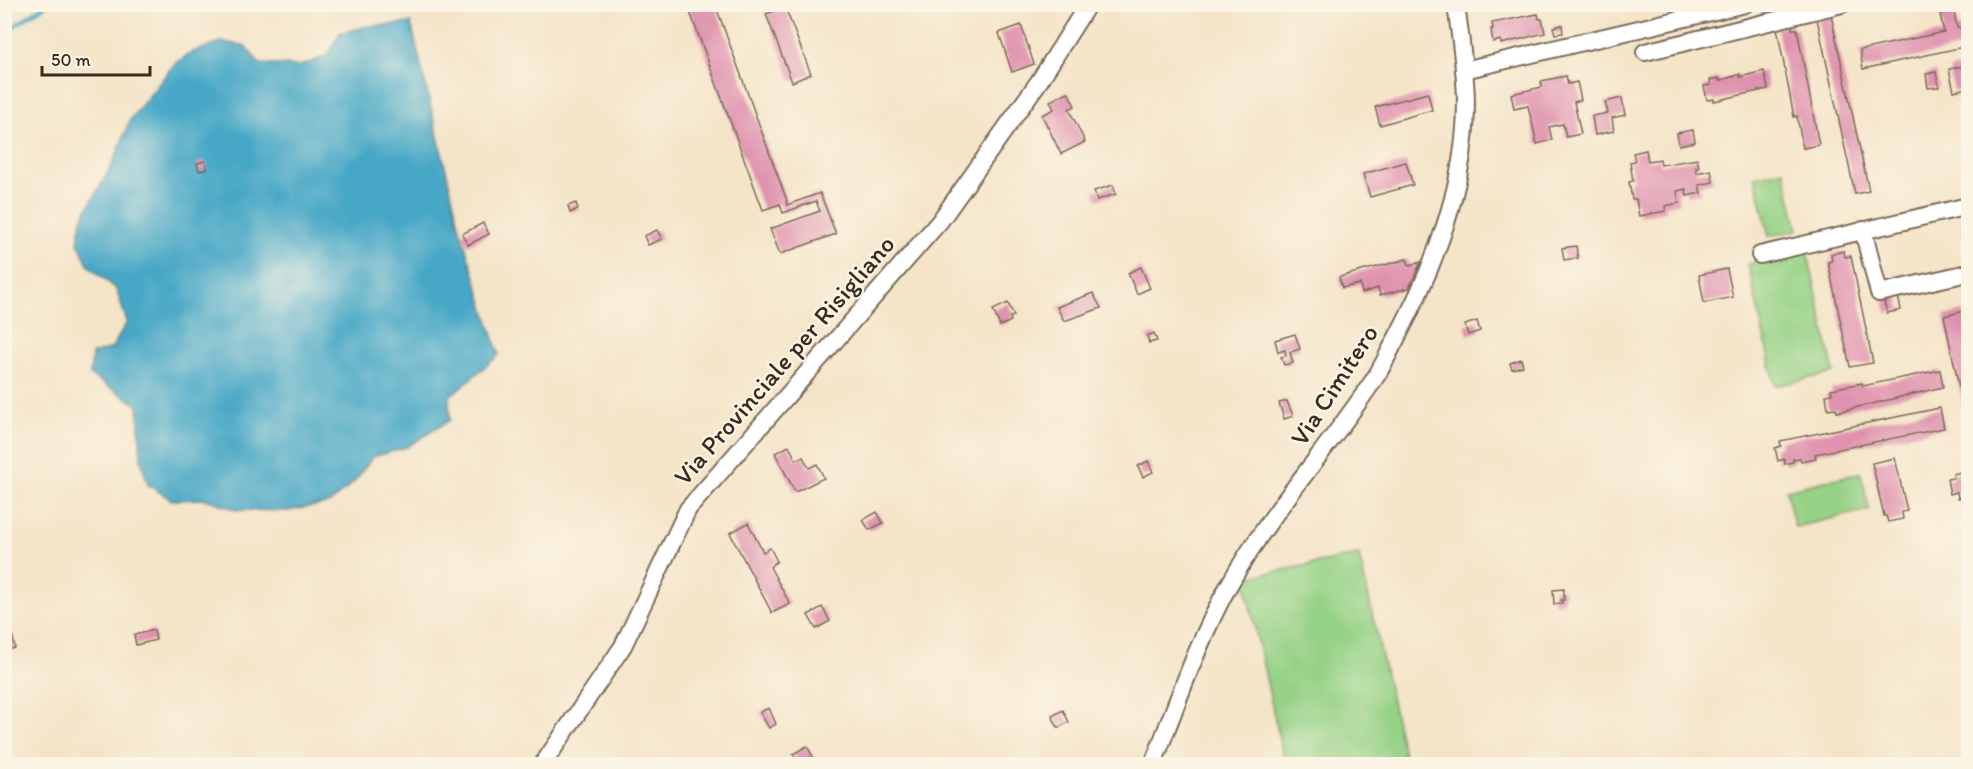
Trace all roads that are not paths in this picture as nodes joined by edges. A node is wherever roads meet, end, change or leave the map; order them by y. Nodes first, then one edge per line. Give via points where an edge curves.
1 (1088, 4) edge
2 (1456, 4) edge
3 (1745, 4) edge
4 (1842, 4) edge
5 (1645, 52) dead end
6 (1464, 70) junction
7 (1968, 206) edge
8 (1863, 231) junction
9 (1760, 255) dead end
10 (1968, 273) edge
11 (543, 765) edge
12 (1153, 765) edge

1 - 11 street, Via Provinciale per Risigliano via 1040,80 940,221 688,509 623,646
2 - 6 street, Via Cimitero
3 - 6 street
4 - 5 street
6 - 12 street, Via Cimitero via 1466,105 1460,166 1438,249 1413,307 1375,378 1270,520 1229,584 1206,630
7 - 8 street
8 - 9 street
8 - 10 street via 1879,293

